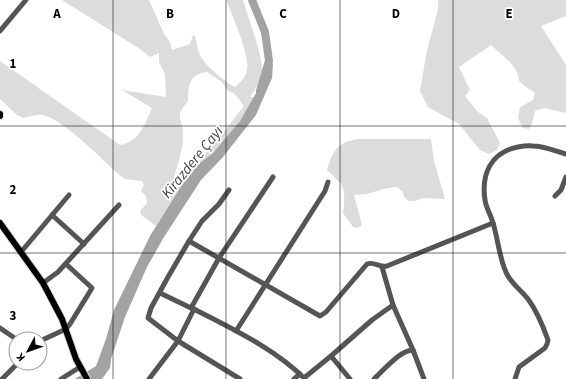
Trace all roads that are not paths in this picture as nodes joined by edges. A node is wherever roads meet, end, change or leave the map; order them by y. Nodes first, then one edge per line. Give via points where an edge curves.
1 (26, 0) edge
2 (0, 31) edge
3 (566, 154) edge
4 (273, 177) dead end
5 (566, 177) edge
6 (328, 182) dead end
7 (229, 190) dead end
8 (69, 195) dead end
9 (555, 196) dead end
10 (119, 205) dead end
11 (52, 215) junction
12 (0, 223) edge
13 (493, 223) junction
14 (190, 241) junction
15 (84, 244) junction
16 (21, 252) junction
17 (219, 258) junction
18 (66, 264) junction
19 (382, 267) junction
20 (43, 283) junction
21 (266, 284) junction
22 (160, 293) junction
23 (393, 305) junction
24 (192, 308) junction
25 (66, 329) junction
26 (236, 331) junction
27 (48, 337) edge
28 (178, 341) junction
29 (413, 350) junction
30 (331, 356) junction
31 (80, 367) junction
32 (10, 371) edge
33 (303, 377) edge
34 (378, 378) edge
35 (2, 379) edge
36 (62, 379) edge
37 (87, 379) edge
38 (149, 379) edge
39 (240, 379) edge
40 (294, 379) edge
41 (350, 379) edge
42 (424, 379) edge
43 (515, 379) edge

1 - 2 street
3 - 13 street via 530,145 503,151 496,157 488,171 485,188 487,206
4 - 17 street
5 - 9 street
6 - 21 street via 325,191
7 - 14 street via 202,221
8 - 11 street
10 - 15 street
11 - 15 street
11 - 16 street
12 - 16 main road
13 - 19 street
13 - 43 street via 507,275 532,304 548,340 545,348 518,367
14 - 17 street
14 - 22 street
15 - 18 street
16 - 20 main road
17 - 21 street
17 - 24 street
18 - 20 street
18 - 25 street via 92,288
19 - 21 street via 373,263 367,264 320,316
19 - 23 street
20 - 25 main road
21 - 26 street
22 - 24 street
22 - 28 street via 148,318
23 - 29 street
23 - 30 street
24 - 26 street
24 - 28 street
25 - 27 street
25 - 31 main road
26 - 33 street via 294,368
28 - 38 street
28 - 39 street
29 - 34 street via 403,353
29 - 42 street
30 - 33 street
30 - 41 street
31 - 36 street
31 - 37 main road
32 - 35 street
33 - 40 street

